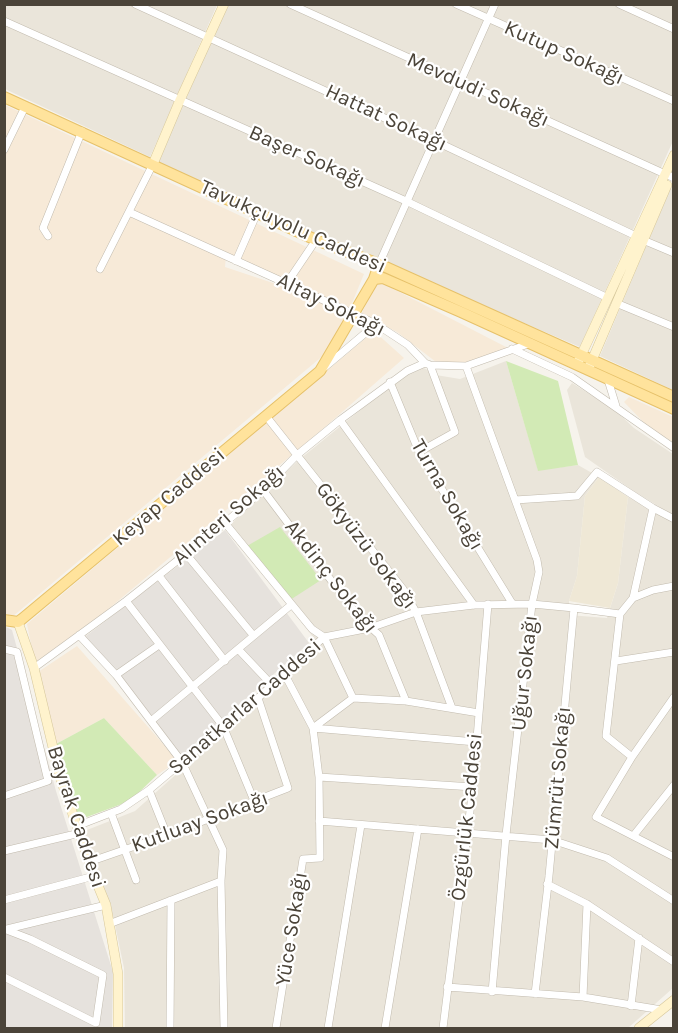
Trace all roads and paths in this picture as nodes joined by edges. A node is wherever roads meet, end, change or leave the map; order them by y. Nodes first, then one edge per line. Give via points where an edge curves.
1 (135, 4) edge
2 (224, 4) edge
3 (290, 4) edge
4 (456, 4) edge
5 (495, 4) edge
6 (620, 4) edge
7 (488, 20) junction
8 (6, 24) edge
9 (674, 29) edge
10 (209, 37) junction
11 (460, 81) junction
12 (4, 97) edge
13 (180, 100) junction
14 (674, 101) edge
15 (25, 107) junction
16 (82, 131) junction
17 (435, 141) junction
18 (4, 150) edge
19 (674, 155) edge
20 (153, 164) junction
21 (671, 174) edge
22 (406, 201) junction
23 (129, 212) junction
24 (257, 213) junction
25 (48, 236) dead end
26 (640, 238) junction
27 (316, 240) junction
28 (674, 253) edge
29 (236, 261) junction
30 (379, 264) junction
31 (100, 269) dead end
32 (374, 279) junction
33 (287, 283) junction
34 (612, 300) junction
35 (354, 314) junction
36 (376, 324) junction
37 (674, 327) edge
38 (531, 343) junction
39 (512, 349) junction
40 (587, 357) junction
41 (428, 364) junction
42 (466, 366) junction
43 (582, 368) junction
44 (321, 371) junction
45 (608, 380) junction
46 (390, 382) junction
47 (674, 397) edge
48 (616, 406) junction
49 (674, 409) edge
50 (266, 416) junction
51 (340, 420) junction
52 (674, 448) edge
53 (419, 452) junction
54 (297, 455) junction
55 (263, 490) junction
56 (515, 500) junction
57 (653, 508) junction
58 (674, 519) edge
59 (225, 523) junction
60 (186, 554) junction
61 (159, 576) junction
62 (674, 586) edge
63 (633, 597) junction
64 (126, 601) junction
65 (512, 603) junction
66 (488, 604) junction
67 (532, 604) junction
68 (291, 605) junction
69 (474, 605) junction
70 (574, 608) junction
71 (416, 612) junction
72 (620, 614) junction
73 (4, 620) edge
74 (18, 622) junction
75 (370, 628) junction
76 (79, 635) junction
77 (253, 635) junction
78 (324, 637) junction
79 (159, 645) junction
80 (238, 648) junction
81 (4, 649) edge
82 (674, 652) edge
83 (225, 661) junction
84 (616, 661) junction
85 (34, 668) junction
86 (284, 673) junction
87 (116, 675) junction
88 (272, 685) junction
89 (193, 688) junction
90 (674, 697) edge
91 (258, 698) junction
92 (353, 698) junction
93 (406, 701) junction
94 (452, 708) junction
95 (479, 713) junction
96 (151, 721) junction
97 (223, 726) junction
98 (313, 729) junction
99 (476, 742) junction
100 (632, 757) junction
101 (182, 762) junction
102 (319, 777) junction
103 (674, 785) edge
104 (473, 788) junction
105 (149, 790) junction
106 (4, 796) edge
107 (255, 803) junction
108 (111, 813) junction
109 (208, 819) junction
110 (319, 821) junction
111 (361, 825) junction
112 (418, 829) junction
113 (78, 830) junction
114 (466, 834) junction
115 (506, 835) junction
116 (634, 835) junction
117 (167, 836) junction
118 (552, 840) junction
119 (124, 850) junction
120 (4, 851) edge
121 (674, 857) edge
122 (89, 862) junction
123 (94, 876) junction
124 (136, 880) dead end
125 (221, 881) junction
126 (547, 884) junction
127 (4, 900) edge
128 (171, 900) junction
129 (674, 901) edge
130 (587, 904) junction
131 (106, 905) junction
132 (109, 924) junction
133 (6, 929) edge
134 (639, 938) junction
135 (674, 962) edge
136 (4, 977) edge
137 (447, 987) junction
138 (492, 992) junction
139 (535, 994) junction
140 (583, 997) junction
141 (674, 1000) edge
142 (631, 1006) junction
143 (662, 1010) junction
144 (96, 1026) edge
145 (118, 1029) edge
146 (170, 1029) edge
147 (224, 1029) edge
148 (276, 1029) edge
149 (328, 1029) edge
150 (386, 1029) edge
151 (443, 1029) edge
152 (639, 1029) edge

1 - 10 street, Hattat Sokağı
2 - 10 street
3 - 11 street, Mevdudi Sokağı
4 - 7 street, Kutup Sokağı
5 - 7 street
6 - 9 street
7 - 11 street
7 - 14 street, Kutup Sokağı
8 - 13 street, Başer Sokağı
10 - 13 street
10 - 17 street, Hattat Sokağı
11 - 17 street
11 - 21 street, Mevdudi Sokağı
12 - 15 main road, Tavukçuyolu Caddesi
13 - 20 street
13 - 22 street, Başer Sokağı
15 - 16 main road, Tavukçuyolu Caddesi
15 - 18 street
16 - 20 main road, Tavukçuyolu Caddesi
16 - 25 street via 43,228
17 - 22 street
17 - 26 street, Hattat Sokağı
19 - 21 street
20 - 23 street
20 - 24 main road, Tavukçuyolu Caddesi
21 - 26 street
22 - 30 street
22 - 34 street, Başer Sokağı
23 - 29 street, Altay Sokağı
23 - 31 street
24 - 27 main road, Tavukçuyolu Caddesi
24 - 29 street
26 - 28 street, Hattat Sokağı
26 - 34 street
27 - 30 main road, Tavukçuyolu Caddesi
27 - 33 street
29 - 33 street, Altay Sokağı
30 - 32 main road, Keyap Caddesi
30 - 40 main road, Tavukçuyolu Caddesi
32 - 35 main road, Keyap Caddesi
32 - 38 main road, Tavukçuyolu Caddesi via 383,278
33 - 35 street, Altay Sokağı
34 - 37 street, Başer Sokağı
34 - 40 street
35 - 36 street, Altay Sokağı
35 - 44 main road, Keyap Caddesi
36 - 41 street, Altay Sokağı
36 - 44 street, Keyap Caddesi
38 - 39 street
38 - 43 main road, Tavukçuyolu Caddesi
39 - 42 street
39 - 48 street via 572,377
40 - 43 street
40 - 47 main road, Tavukçuyolu Caddesi
41 - 42 street
41 - 46 street, Alınteri Sokağı
41 - 53 street via 455,432
42 - 56 street, Uğur Sokağı
43 - 45 main road, Tavukçuyolu Caddesi
44 - 50 main road, Keyap Caddesi
45 - 48 street
45 - 49 main road, Tavukçuyolu Caddesi
46 - 51 street, Alınteri Sokağı
46 - 53 street, Turna Sokağı
48 - 52 street
50 - 54 street, Gökyüzü Sokağı
50 - 74 main road, Keyap Caddesi
51 - 54 street, Alınteri Sokağı
51 - 69 street
53 - 65 street, Turna Sokağı
54 - 55 street, Alınteri Sokağı
54 - 71 street, Gökyüzü Sokağı via 378,556
55 - 59 street, Alınteri Sokağı
55 - 75 street, Akdinç Sokağı
56 - 57 street via 577,496 597,472
56 - 67 street, Uğur Sokağı via 538,566
57 - 58 street
57 - 63 street
59 - 60 street, Alınteri Sokağı
59 - 68 street
60 - 61 street, Alınteri Sokağı
60 - 77 street
61 - 64 street, Alınteri Sokağı
61 - 83 street
62 - 63 street
63 - 72 street
64 - 76 street, Alınteri Sokağı
64 - 79 street
65 - 66 street, Sanatkarlar Caddesi
65 - 67 street, Sanatkarlar Caddesi
66 - 69 street, Sanatkarlar Caddesi
66 - 95 street, Özgürlük Caddesi
67 - 70 street, Sanatkarlar Caddesi
67 - 115 street, Uğur Sokağı
68 - 77 street
68 - 78 street
69 - 71 street, Sanatkarlar Caddesi
70 - 72 street
70 - 118 street, Zümrüt Sokağı
71 - 75 street, Sanatkarlar Caddesi
71 - 94 street, Gökyüzü Sokağı
72 - 84 street
73 - 74 main road
74 - 85 street, Bayrak Caddesi
75 - 78 street, Sanatkarlar Caddesi
75 - 93 street, Akdinç Sokağı via 379,635
76 - 85 street, Alınteri Sokağı
76 - 87 street
77 - 80 street
78 - 86 street, Sanatkarlar Caddesi
78 - 92 street
79 - 87 street
79 - 89 street
80 - 83 street
80 - 88 street
81 - 106 street via 17,651 48,781
82 - 84 street
83 - 89 street
84 - 100 street via 606,736
85 - 113 street, Bayrak Caddesi via 60,777
86 - 88 street, Sanatkarlar Caddesi
86 - 98 street, Yüce Sokağı
87 - 96 street
88 - 91 street, Sanatkarlar Caddesi
89 - 96 street
89 - 97 street
90 - 100 street
91 - 97 street, Sanatkarlar Caddesi
91 - 107 street, Kutluay Sokağı via 288,788
92 - 93 street
92 - 98 street
93 - 94 street
94 - 95 street
95 - 99 street, Özgürlük Caddesi
96 - 101 street
97 - 101 street, Sanatkarlar Caddesi
97 - 107 street
98 - 99 street
98 - 102 street, Yüce Sokağı
99 - 104 street, Özgürlük Caddesi
100 - 116 street via 596,817
101 - 105 street, Sanatkarlar Caddesi
101 - 109 street
102 - 104 street
102 - 110 street, Yüce Sokağı
103 - 116 street
104 - 114 street, Özgürlük Caddesi
105 - 108 street, Sanatkarlar Caddesi
105 - 117 street
107 - 109 street, Kutluay Sokağı
108 - 113 street, Sanatkarlar Caddesi
108 - 119 street
109 - 117 street, Kutluay Sokağı
109 - 125 street via 223,850
110 - 111 street
110 - 148 street, Yüce Sokağı via 320,858 303,859
111 - 112 street
111 - 149 street
112 - 114 street
112 - 150 street
113 - 120 street, Sanatkarlar Caddesi
113 - 122 street, Bayrak Caddesi
114 - 115 street
114 - 137 street, Özgürlük Caddesi
115 - 118 street
115 - 138 street, Uğur Sokağı
116 - 121 street
117 - 119 street, Kutluay Sokağı
118 - 126 street, Zümrüt Sokağı
118 - 129 street via 607,858
119 - 122 street, Kutluay Sokağı
119 - 124 street
122 - 123 street, Bayrak Caddesi
123 - 127 street
123 - 131 street, Bayrak Caddesi
125 - 128 street
125 - 147 street
126 - 130 street
126 - 139 street, Zümrüt Sokağı
128 - 132 street
128 - 146 street
130 - 134 street
130 - 140 street
131 - 132 street, Bayrak Caddesi
131 - 133 street
132 - 145 street, Bayrak Caddesi via 118,974
133 - 144 street via 103,975
134 - 135 street
134 - 142 street
136 - 144 street
137 - 138 street
137 - 151 street, Özgürlük Caddesi
138 - 139 street
139 - 140 street
140 - 142 street
141 - 143 street
142 - 143 street
143 - 152 street

